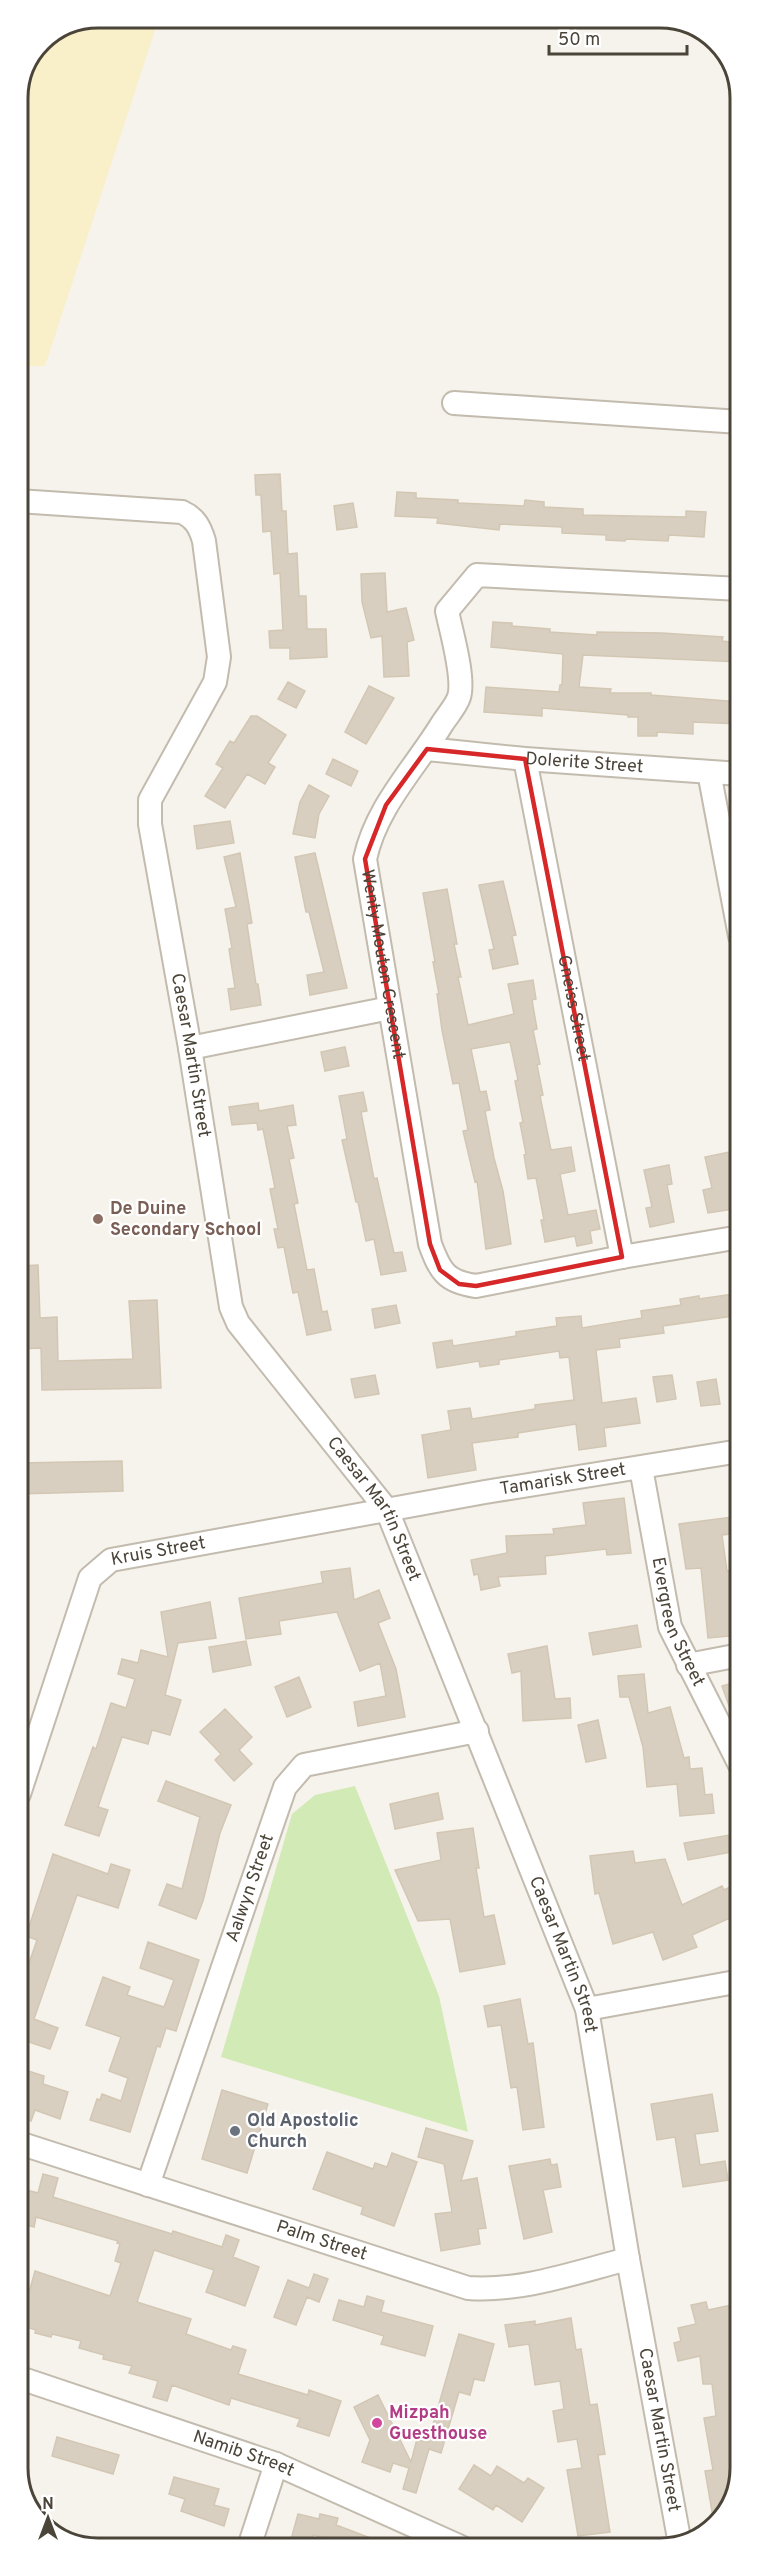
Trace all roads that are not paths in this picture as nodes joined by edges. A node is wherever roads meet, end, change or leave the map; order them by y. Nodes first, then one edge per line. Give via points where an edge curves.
1 (454, 403) dead end
2 (730, 421) edge
3 (28, 502) edge
4 (730, 588) edge
5 (428, 748) junction
6 (525, 759) junction
7 (709, 772) junction
8 (730, 773) edge
9 (730, 883) edge
10 (390, 1008) junction
11 (190, 1048) junction
12 (730, 1239) edge
13 (622, 1257) junction
14 (730, 1452) edge
15 (641, 1468) junction
16 (387, 1510) junction
17 (730, 1657) edge
18 (688, 1665) junction
19 (477, 1731) junction
20 (730, 1746) edge
21 (28, 1767) edge
22 (730, 1983) edge
23 (587, 2009) junction
24 (28, 2146) edge
25 (148, 2185) junction
26 (628, 2259) junction
27 (28, 2381) edge
28 (276, 2464) junction
29 (674, 2511) junction
30 (678, 2535) edge
31 (252, 2537) edge
32 (670, 2537) edge
33 (440, 2538) edge

1 - 2 street
3 - 11 street, Caesar Martin Street via 172,510 192,516 202,534 219,657 215,682 150,800 150,824
4 - 5 street, Wenty Mouton Crescent via 477,575 447,611 459,670 459,696
5 - 6 street, Dolerite Street
5 - 10 street, Wenty Mouton Crescent via 386,805 369,837 365,859
6 - 7 street, Dolerite Street
6 - 13 street, Gneiss Street
7 - 8 street, Dolerite Street
7 - 9 street
10 - 11 street
10 - 13 street, Wenty Mouton Crescent via 430,1244 440,1270 459,1284 476,1287
11 - 16 street, Caesar Martin Street via 231,1307 238,1323
12 - 13 street, Wenty Mouton Crescent
14 - 15 street, Tamarisk Street
15 - 16 street, Tamarisk Street
15 - 18 street, Evergreen Street via 670,1627
16 - 19 street, Caesar Martin Street
16 - 21 street, Kruis Street via 111,1560 90,1578
17 - 18 street
18 - 20 street, Evergreen Street
19 - 23 street, Caesar Martin Street
19 - 25 street, Aalwyn Street via 304,1766 285,1786
22 - 23 street
23 - 26 street, Caesar Martin Street
24 - 25 street, Palm Street
25 - 26 street, Palm Street via 468,2288 491,2290 526,2284
26 - 29 street, Caesar Martin Street
27 - 28 street, Namib Street
28 - 31 street
28 - 33 street, Namib Street
29 - 30 street, Caesar Martin Street
29 - 32 street

